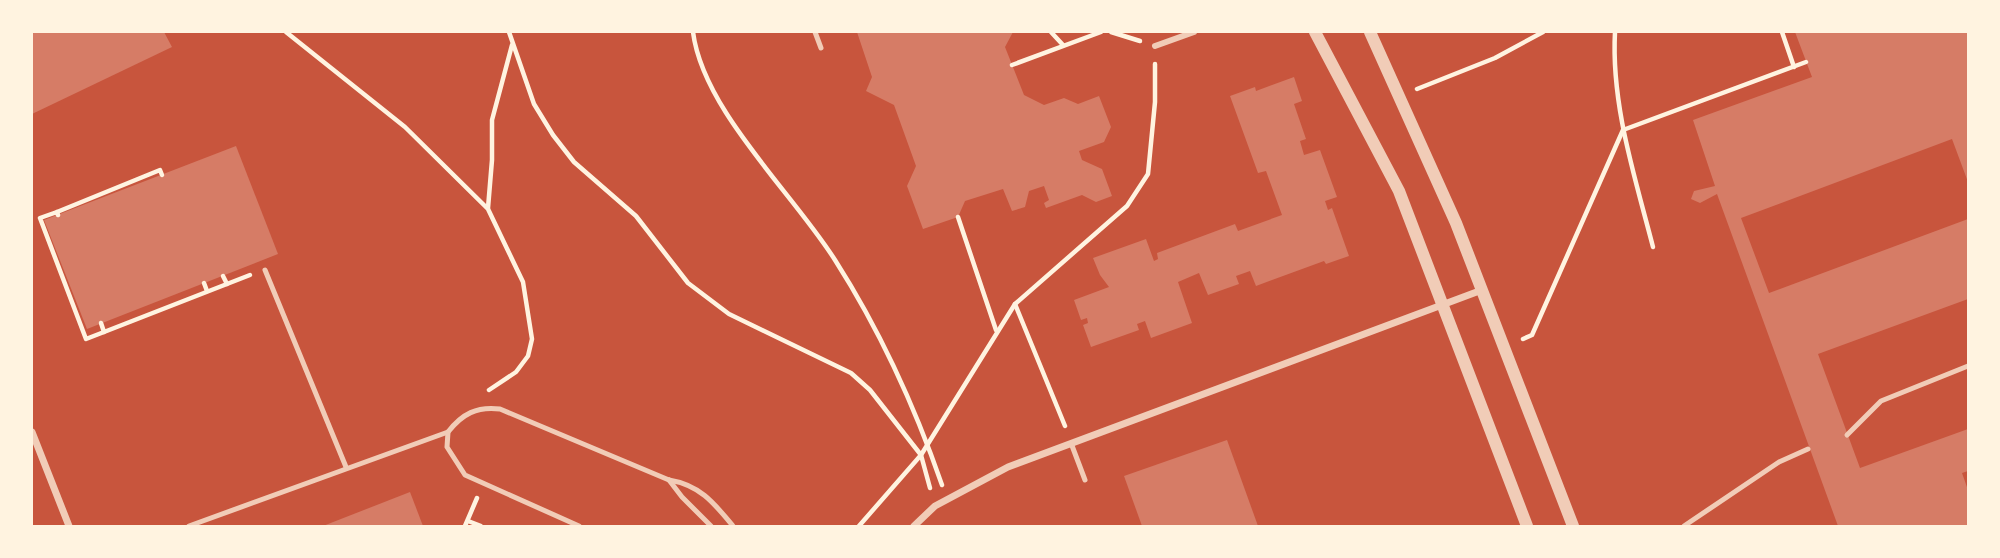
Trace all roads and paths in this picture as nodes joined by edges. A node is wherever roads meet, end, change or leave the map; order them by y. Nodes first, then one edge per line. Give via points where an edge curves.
1 (286, 32) edge
2 (509, 32) edge
3 (693, 32) edge
4 (815, 32) edge
5 (1051, 32) edge
6 (1101, 32) edge
7 (1111, 32) edge
8 (1194, 32) edge
9 (1315, 32) edge
10 (1370, 32) edge
11 (1543, 32) edge
12 (1615, 32) edge
13 (1782, 32) edge
14 (512, 44) junction
15 (1063, 45) junction
16 (1155, 46) junction
17 (821, 48) dead end
18 (1806, 62) dead end
19 (1012, 65) dead end
20 (1794, 67) junction
21 (1400, 95) junction
22 (1623, 130) junction
23 (162, 175) dead end
24 (488, 209) junction
25 (958, 217) dead end
26 (1653, 247) dead end
27 (265, 270) joint
28 (223, 276) dead end
29 (204, 283) dead end
30 (227, 284) junction
31 (1482, 289) junction
32 (207, 292) junction
33 (1015, 304) junction
34 (1443, 306) junction
35 (101, 323) dead end
36 (997, 331) junction
37 (104, 332) junction
38 (1504, 349) junction
39 (1969, 366) edge
40 (475, 410) junction
41 (32, 432) edge
42 (448, 432) junction
43 (1847, 435) dead end
44 (928, 440) junction
45 (1071, 443) junction
46 (1808, 449) dead end
47 (920, 455) junction
48 (346, 467) junction
49 (669, 480) junction
50 (1085, 480) dead end
51 (483, 485) junction
52 (947, 499) junction
53 (935, 506) junction
54 (466, 524) edge
55 (69, 527) edge
56 (189, 527) edge
57 (481, 527) edge
58 (579, 527) edge
59 (711, 527) edge
60 (733, 527) edge
61 (859, 527) edge
62 (914, 527) edge
63 (1527, 527) edge
64 (1573, 527) edge
65 (1684, 527) edge

1 - 24 path via 405,127
2 - 14 path
3 - 44 path via 701,67 716,97 837,262
4 - 17 lane
5 - 15 path
6 - 15 path
7 - 16 path
8 - 16 street
9 - 34 street via 1399,191
10 - 21 street
11 - 21 path via 1495,58
12 - 22 path
13 - 20 path
14 - 24 path via 492,120
14 - 47 path via 534,104 553,135 574,162 636,216 688,283 729,314 851,373 870,390
15 - 19 path
16 - 33 path via 1148,174 1127,206
18 - 20 path
20 - 22 path
21 - 31 street
22 - 26 path
22 - 38 path via 1532,335
23 - 37 path via 160,170 40,218 86,339
24 - 40 path via 523,282 532,339 528,356 516,372 482,394
25 - 36 path
27 - 30 path
27 - 48 lane
28 - 30 path
29 - 32 path
30 - 32 path
31 - 34 street
31 - 38 street
32 - 37 path
33 - 36 path
33 - 45 path
34 - 45 street
34 - 63 street
35 - 37 path
36 - 44 path
38 - 64 street
39 - 43 lane via 1881,401
40 - 42 lane
40 - 49 lane via 500,410
41 - 55 street
42 - 48 lane
42 - 51 lane via 447,447 453,460 465,475
44 - 47 path
44 - 52 path
45 - 50 lane
45 - 52 street via 1007,467
46 - 65 lane via 1779,462
47 - 53 path
47 - 61 path
48 - 56 lane
49 - 59 lane
49 - 60 lane via 690,484 712,500
51 - 54 path
51 - 58 lane
52 - 53 street
53 - 62 street
54 - 57 path

